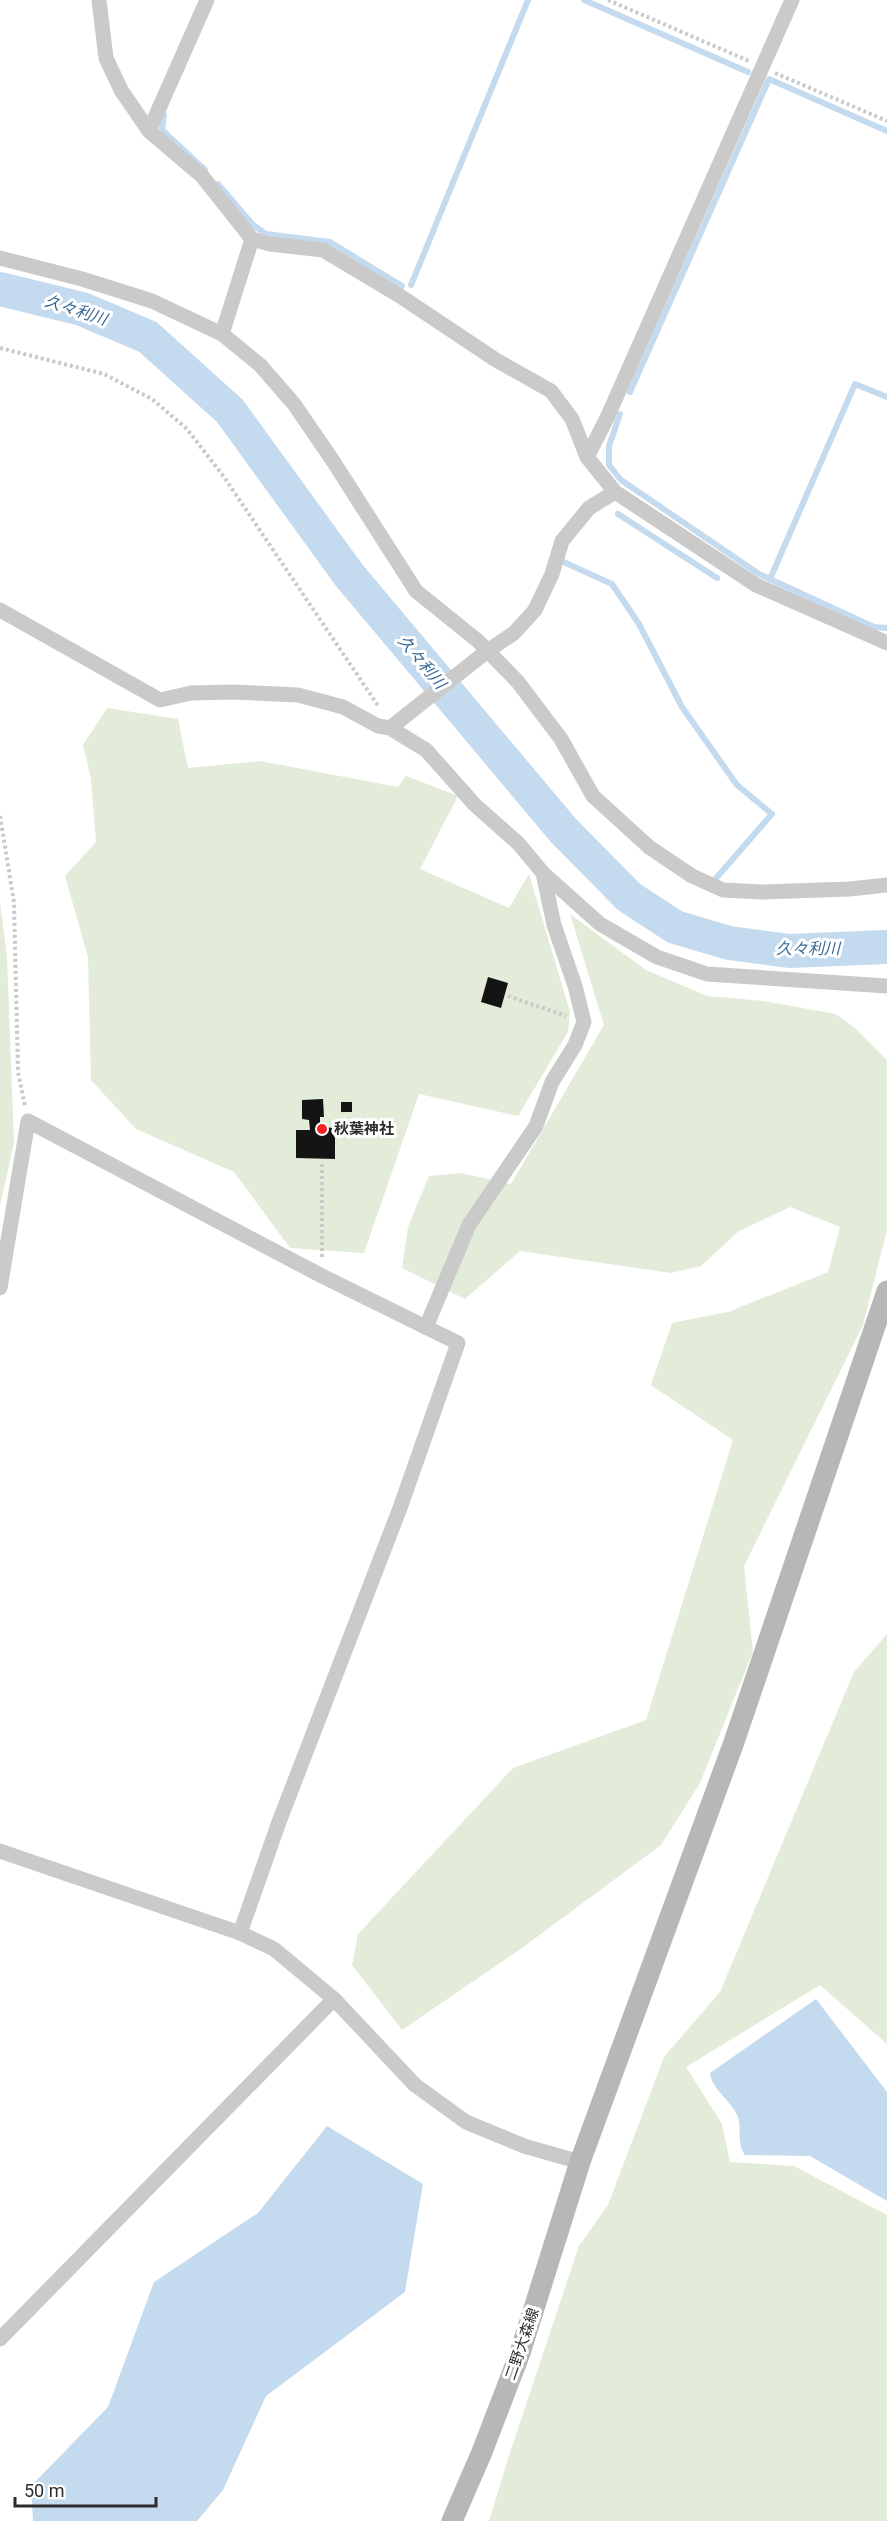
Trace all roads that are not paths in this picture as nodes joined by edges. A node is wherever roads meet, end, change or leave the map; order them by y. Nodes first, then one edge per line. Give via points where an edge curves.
1 (99, 0) edge
2 (207, 0) edge
3 (792, 0) edge
4 (149, 131) junction
5 (252, 239) junction
6 (0, 258) edge
7 (222, 334) junction
8 (587, 457) junction
9 (615, 492) junction
10 (0, 610) edge
11 (887, 643) edge
12 (486, 652) junction
13 (390, 728) junction
14 (543, 873) junction
15 (887, 885) edge
16 (887, 986) edge
17 (0, 1288) edge
18 (887, 1291) edge
19 (426, 1327) junction
20 (0, 1851) edge
21 (240, 1933) junction
22 (333, 1999) junction
23 (580, 2162) junction
24 (0, 2339) edge
25 (452, 2521) edge

1 - 4 street via 106,58 121,90
2 - 4 street
3 - 8 street
4 - 5 street via 202,176
5 - 7 street
5 - 8 street via 323,250 550,391 572,419
6 - 7 street via 152,301
7 - 12 street via 260,365 294,404 416,591 478,641
8 - 9 street
9 - 11 street via 756,585
9 - 12 street via 589,508 562,541 535,610 514,633
10 - 13 street via 160,700 191,693 298,695 344,706 378,726
12 - 13 street
12 - 15 street via 518,682 561,739 592,796 649,847 692,876 723,890 762,892
13 - 14 street via 426,750
14 - 16 street via 600,924 657,957 707,974
14 - 19 street via 554,925 584,1022 552,1082 537,1126 470,1225
17 - 19 street via 28,1121
18 - 23 street, 二野大森線 via 738,1731
19 - 21 street via 458,1343
20 - 21 street
21 - 22 street via 274,1949
22 - 23 street via 415,2085 466,2122 524,2146
22 - 24 street
23 - 25 street, 二野大森線 via 520,2353

